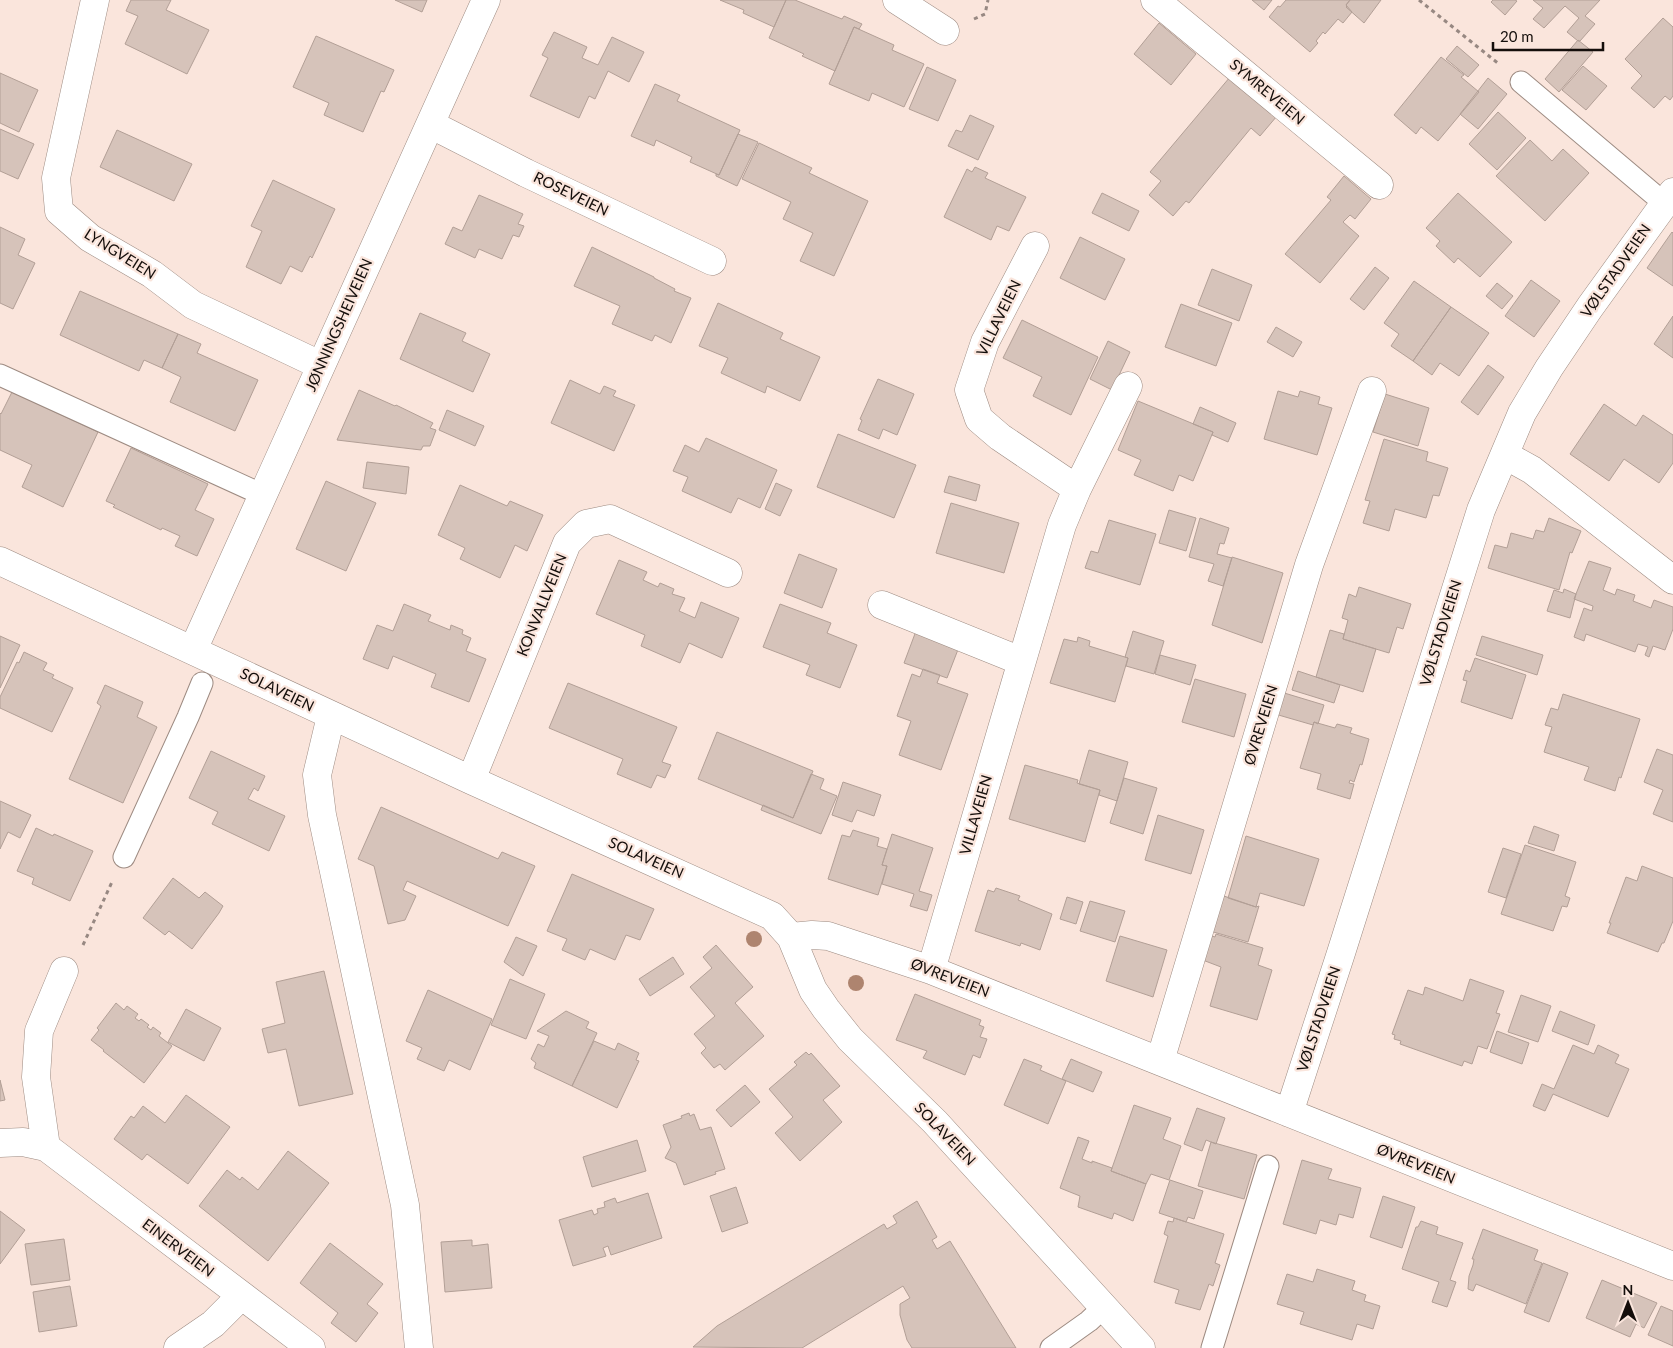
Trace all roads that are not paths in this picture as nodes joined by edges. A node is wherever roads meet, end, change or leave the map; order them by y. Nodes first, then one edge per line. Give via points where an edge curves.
1 (95, 0) edge
2 (486, 0) edge
3 (898, 0) edge
4 (1155, 0) edge
5 (945, 31) dead end
6 (1521, 82) road end
7 (430, 124) junction
8 (1379, 185) dead end
9 (1669, 198) edge
10 (1035, 246) dead end
11 (712, 261) dead end
12 (320, 365) junction
13 (0, 375) edge
14 (1128, 386) dead end
15 (1372, 391) dead end
16 (1505, 455) junction
17 (1077, 489) junction
18 (263, 495) junction
19 (0, 561) edge
20 (728, 573) dead end
21 (1673, 580) edge
22 (882, 604) dead end
23 (193, 650) junction
24 (1020, 661) junction
25 (202, 683) dead end
26 (331, 716) junction
27 (471, 780) junction
28 (124, 857) road end
29 (792, 937) junction
30 (931, 970) junction
31 (64, 971) road end
32 (1160, 1061) junction
33 (1288, 1113) junction
34 (0, 1143) edge
35 (46, 1147) junction
36 (1268, 1166) dead end
37 (1673, 1266) edge
38 (241, 1296) junction
39 (1105, 1306) junction
40 (178, 1348) edge
41 (311, 1348) edge
42 (419, 1348) edge
43 (1051, 1348) edge
44 (1142, 1348) edge
45 (1212, 1348) edge

1 - 12 street, LYNGVEIEN via 56,178 59,211 90,238 152,274 192,305
2 - 7 street, JØNNINGSHEIVEIEN
3 - 5 street
4 - 8 street, SYMREVEIEN
6 - 9 lane
7 - 11 street, ROSEVEIEN
7 - 12 street, JØNNINGSHEIVEIEN
9 - 16 street, VØLSTADVEIEN via 1549,368 1522,413
10 - 17 street, VILLAVEIEN via 985,342 969,390 979,419
12 - 18 street, JØNNINGSHEIVEIEN
13 - 18 lane
14 - 17 street, VILLAVEIEN
15 - 32 street, ØVREVEIEN via 1309,565
16 - 21 street via 1532,470
16 - 33 street, VØLSTADVEIEN via 1464,559
17 - 24 street, VILLAVEIEN via 1062,524
18 - 23 street, JØNNINGSHEIVEIEN
19 - 23 street, SOLAVEIEN
20 - 27 street, KONVALLVEIEN via 610,519 586,524 567,543
22 - 24 street
23 - 26 street, SOLAVEIEN
24 - 30 street, VILLAVEIEN
25 - 28 lane
26 - 27 street, SOLAVEIEN
26 - 42 street via 317,776 322,815 406,1205
27 - 29 street, SOLAVEIEN via 764,912
29 - 30 street, ØVREVEIEN via 828,936
29 - 39 street, SOLAVEIEN via 813,990 850,1039 936,1122
30 - 32 street, ØVREVEIEN
31 - 35 street via 39,1031 36,1076
32 - 33 street, ØVREVEIEN
33 - 37 street, ØVREVEIEN
34 - 35 street, EINERVEIEN via 23,1142
35 - 38 street, EINERVEIEN
36 - 45 lane
38 - 40 street via 213,1324
38 - 41 street, EINERVEIEN
39 - 43 lane
39 - 44 street, SOLAVEIEN

